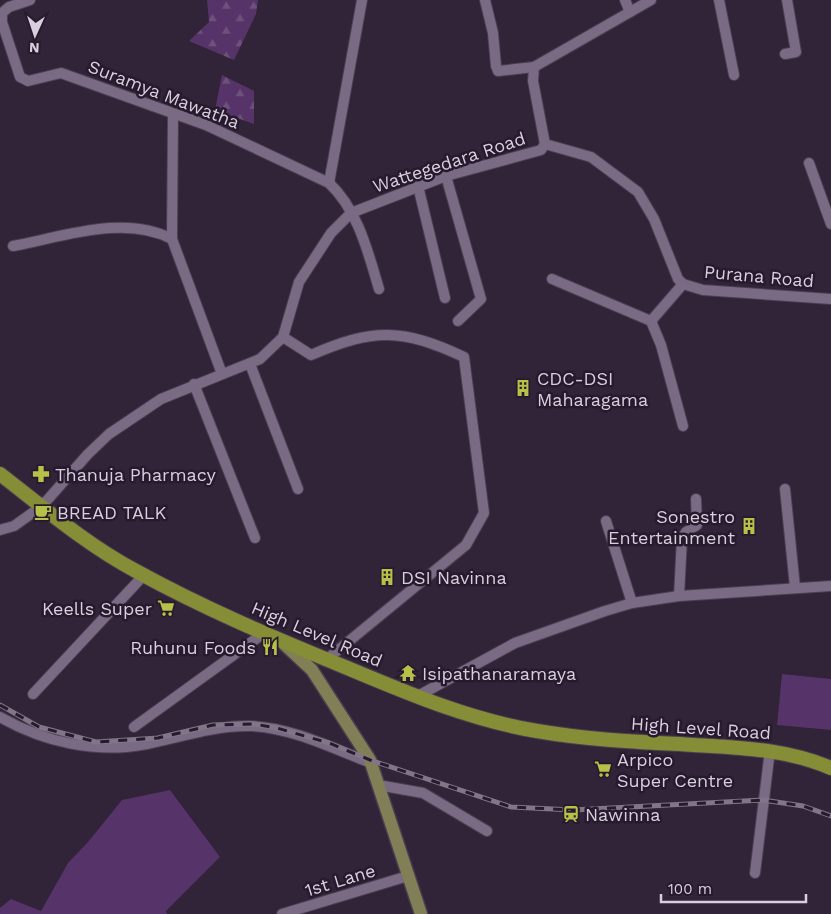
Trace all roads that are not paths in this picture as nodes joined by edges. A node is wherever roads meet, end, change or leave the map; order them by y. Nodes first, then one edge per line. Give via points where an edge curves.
1 (30, 0) edge
2 (362, 0) edge
3 (485, 0) edge
4 (625, 0) edge
5 (651, 0) edge
6 (719, 0) edge
7 (787, 0) edge
8 (630, 12) junction
9 (785, 54) dead end
10 (534, 67) junction
11 (734, 75) dead end
12 (173, 114) junction
13 (545, 144) junction
14 (809, 163) dead end
15 (446, 176) junction
16 (329, 183) junction
17 (418, 186) junction
18 (351, 213) junction
19 (831, 224) edge
20 (172, 239) junction
21 (13, 246) dead end
22 (552, 279) dead end
23 (683, 284) junction
24 (379, 289) dead end
25 (445, 298) dead end
26 (831, 299) edge
27 (458, 321) dead end
28 (651, 321) junction
29 (283, 337) junction
30 (250, 364) junction
31 (222, 374) junction
32 (194, 384) junction
33 (682, 426) dead end
34 (0, 474) edge
35 (298, 488) dead end
36 (784, 489) dead end
37 (696, 499) dead end
38 (42, 506) junction
39 (606, 521) dead end
40 (0, 530) edge
41 (255, 538) dead end
42 (144, 575) junction
43 (831, 586) edge
44 (795, 587) junction
45 (678, 596) junction
46 (632, 603) junction
47 (264, 633) junction
48 (280, 640) junction
49 (326, 660) junction
50 (33, 694) dead end
51 (416, 697) junction
52 (0, 717) edge
53 (134, 727) dead end
54 (770, 750) junction
55 (371, 763) junction
56 (831, 768) edge
57 (378, 785) junction
58 (487, 831) dead end
59 (755, 873) dead end
60 (408, 876) junction
61 (282, 914) edge
62 (421, 914) edge

1 - 12 street, Suramya Mawatha via 2,13 20,77 28,81 61,73
2 - 16 street
3 - 10 street via 498,71
4 - 8 street
5 - 8 street
6 - 11 street
7 - 9 street via 796,52
8 - 10 street
10 - 13 street, Wattegedara Road via 533,81
12 - 16 street, Suramya Mawatha via 206,124
12 - 20 street
13 - 15 street, Wattegedara Road via 541,150
13 - 23 street, Purana Road via 591,157 638,192 654,219 678,279
14 - 19 street
15 - 17 street, Wattegedara Road
15 - 27 street via 481,299
16 - 18 street, Suramya Mawatha via 339,192
17 - 18 street, Wattegedara Road
17 - 25 street
18 - 24 street, Suramya Mawatha via 361,232
18 - 29 street, Wattegedara Road via 331,233 299,282
20 - 21 street via 158,231 135,228 99,230
20 - 31 street
22 - 28 street
23 - 26 street, Purana Road via 703,290
23 - 28 street
28 - 33 street via 661,346
29 - 30 street
29 - 49 street via 311,355 343,342 382,334 430,341 464,357 484,513 466,545
30 - 31 street
30 - 35 street
31 - 32 street
32 - 38 street via 161,398 110,434
32 - 41 street
34 - 38 highway, High Level Road
36 - 44 street
37 - 45 street via 697,525 682,538
38 - 40 street via 14,526
38 - 42 highway, High Level Road via 95,545
39 - 46 street
42 - 47 highway, High Level Road
42 - 50 street
43 - 44 street
44 - 45 street
45 - 46 street
46 - 51 street via 515,644
47 - 48 highway, High Level Road
47 - 53 street
48 - 49 highway, High Level Road
48 - 55 main road via 312,670
49 - 51 highway, High Level Road
51 - 54 highway, High Level Road via 487,720 537,731 619,741
52 - 55 street via 64,744 91,747 144,744 229,726 273,728
54 - 56 highway, High Level Road
54 - 59 street
55 - 57 main road
57 - 58 street via 423,793
57 - 60 main road
60 - 61 street, 1st Lane
60 - 62 main road

